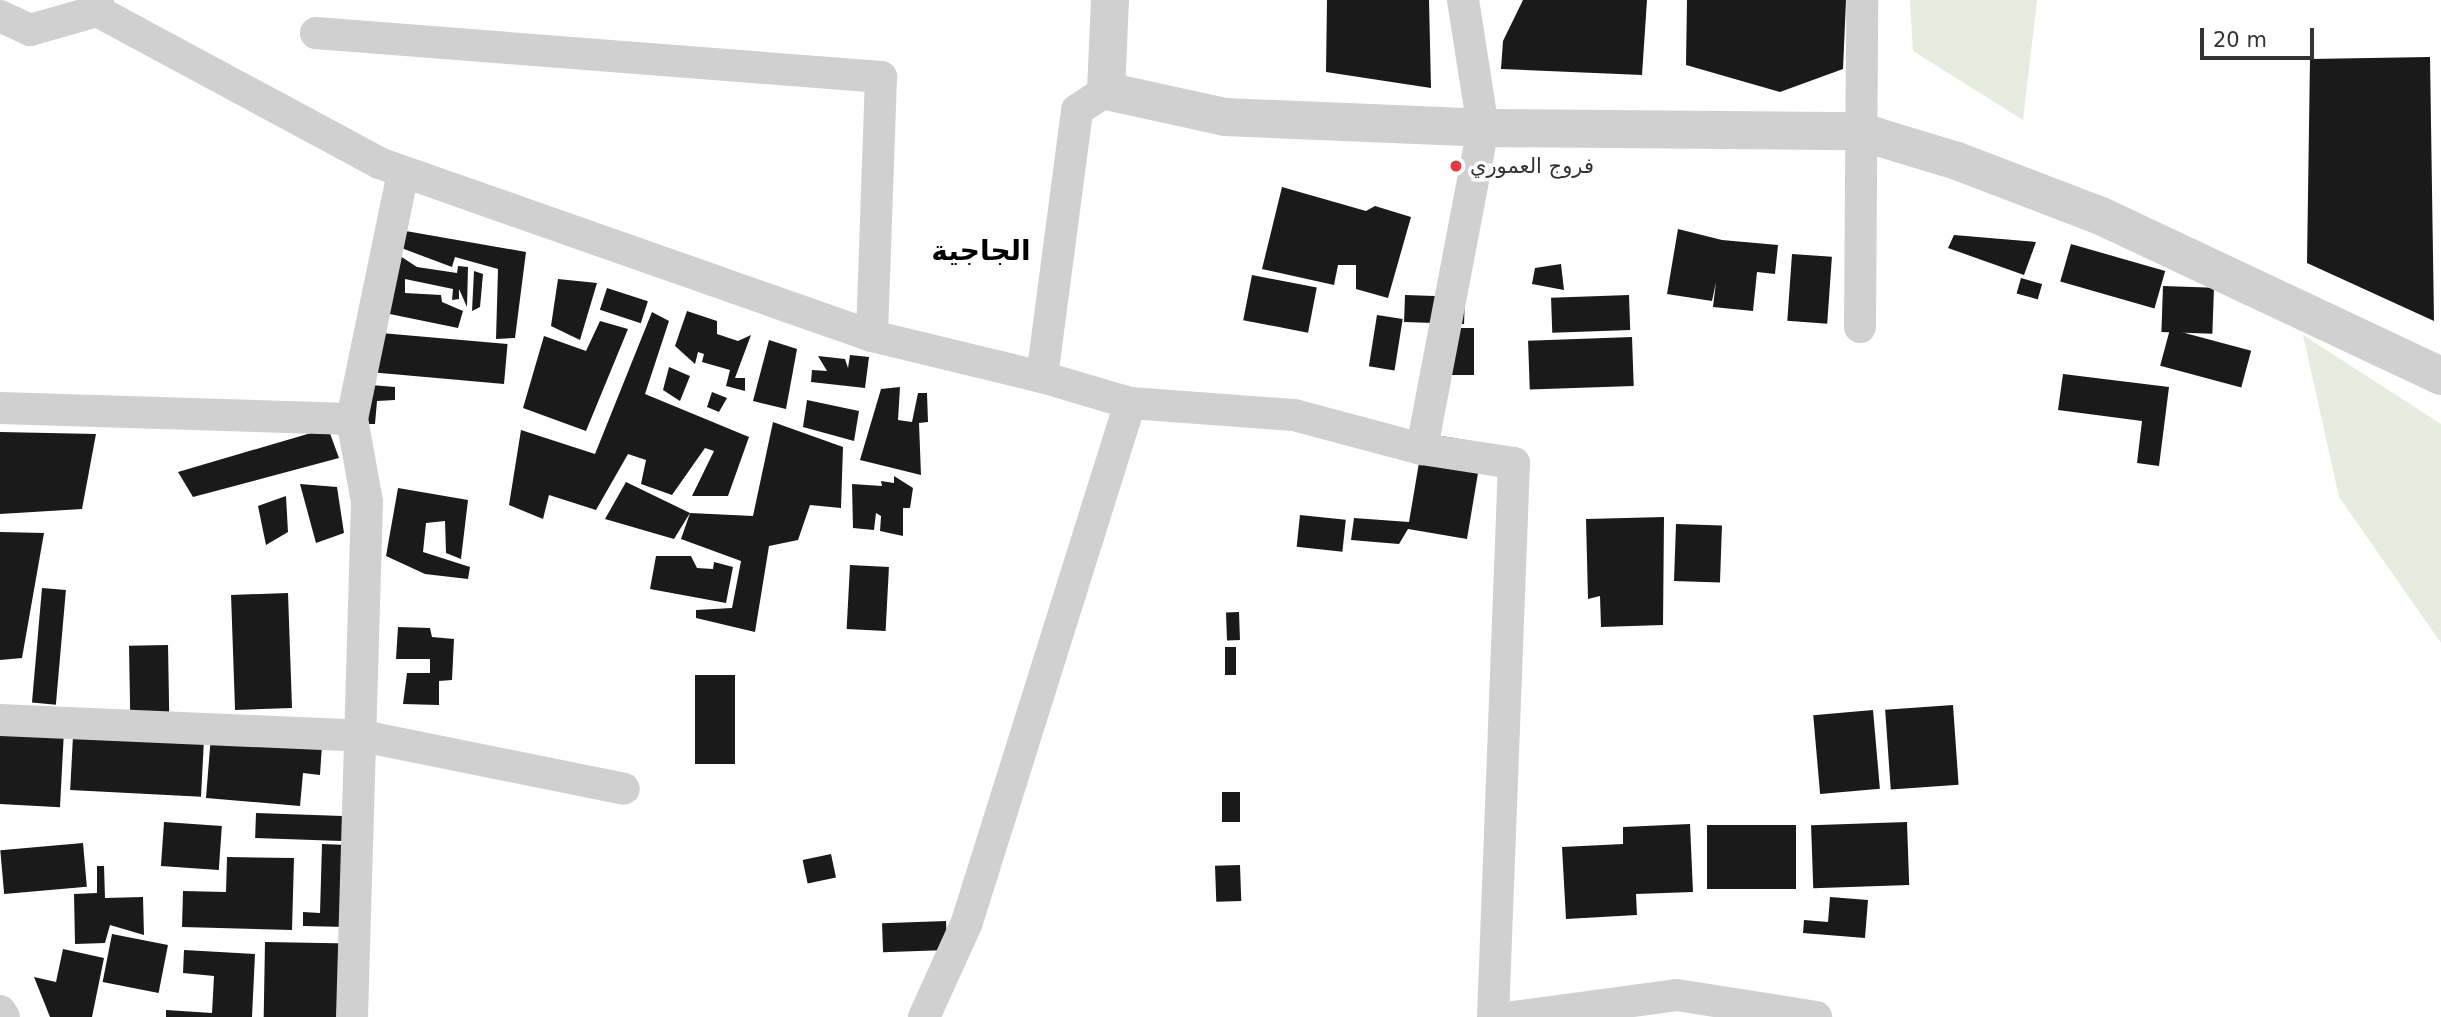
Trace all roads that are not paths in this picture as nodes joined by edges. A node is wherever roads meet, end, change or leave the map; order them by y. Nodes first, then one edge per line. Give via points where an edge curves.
1 (1110, 0) edge
2 (1463, 0) edge
3 (1862, 0) edge
4 (97, 6) edge
5 (0, 16) edge
6 (316, 33) dead end
7 (1106, 91) junction
8 (1483, 128) junction
9 (1858, 131) junction
10 (403, 172) junction
11 (1860, 327) dead end
12 (872, 336) junction
13 (2441, 376) edge
14 (1042, 377) junction
15 (1130, 403) junction
16 (0, 408) edge
17 (352, 419) junction
18 (1422, 449) junction
19 (0, 720) edge
20 (362, 736) junction
21 (624, 789) dead end
22 (0, 1011) edge
23 (4, 1017) edge
24 (352, 1017) edge
25 (924, 1017) edge
26 (1493, 1017) edge
27 (1513, 1017) edge
28 (1816, 1017) edge

1 - 7 street
2 - 8 street
3 - 9 street
4 - 5 street via 30,30
4 - 10 street via 379,163
6 - 12 street via 881,77
7 - 8 street via 1225,117
7 - 14 street via 1077,110
8 - 9 street
8 - 18 street
9 - 11 street
9 - 13 street via 1956,161 2101,216
10 - 12 street
10 - 17 street
12 - 14 street
14 - 15 street
15 - 18 street via 1294,415
15 - 25 street via 967,922
16 - 17 street
17 - 20 street via 367,502
18 - 26 street via 1514,463
19 - 20 street
20 - 21 street
20 - 24 street
22 - 23 street
27 - 28 street via 1677,995

